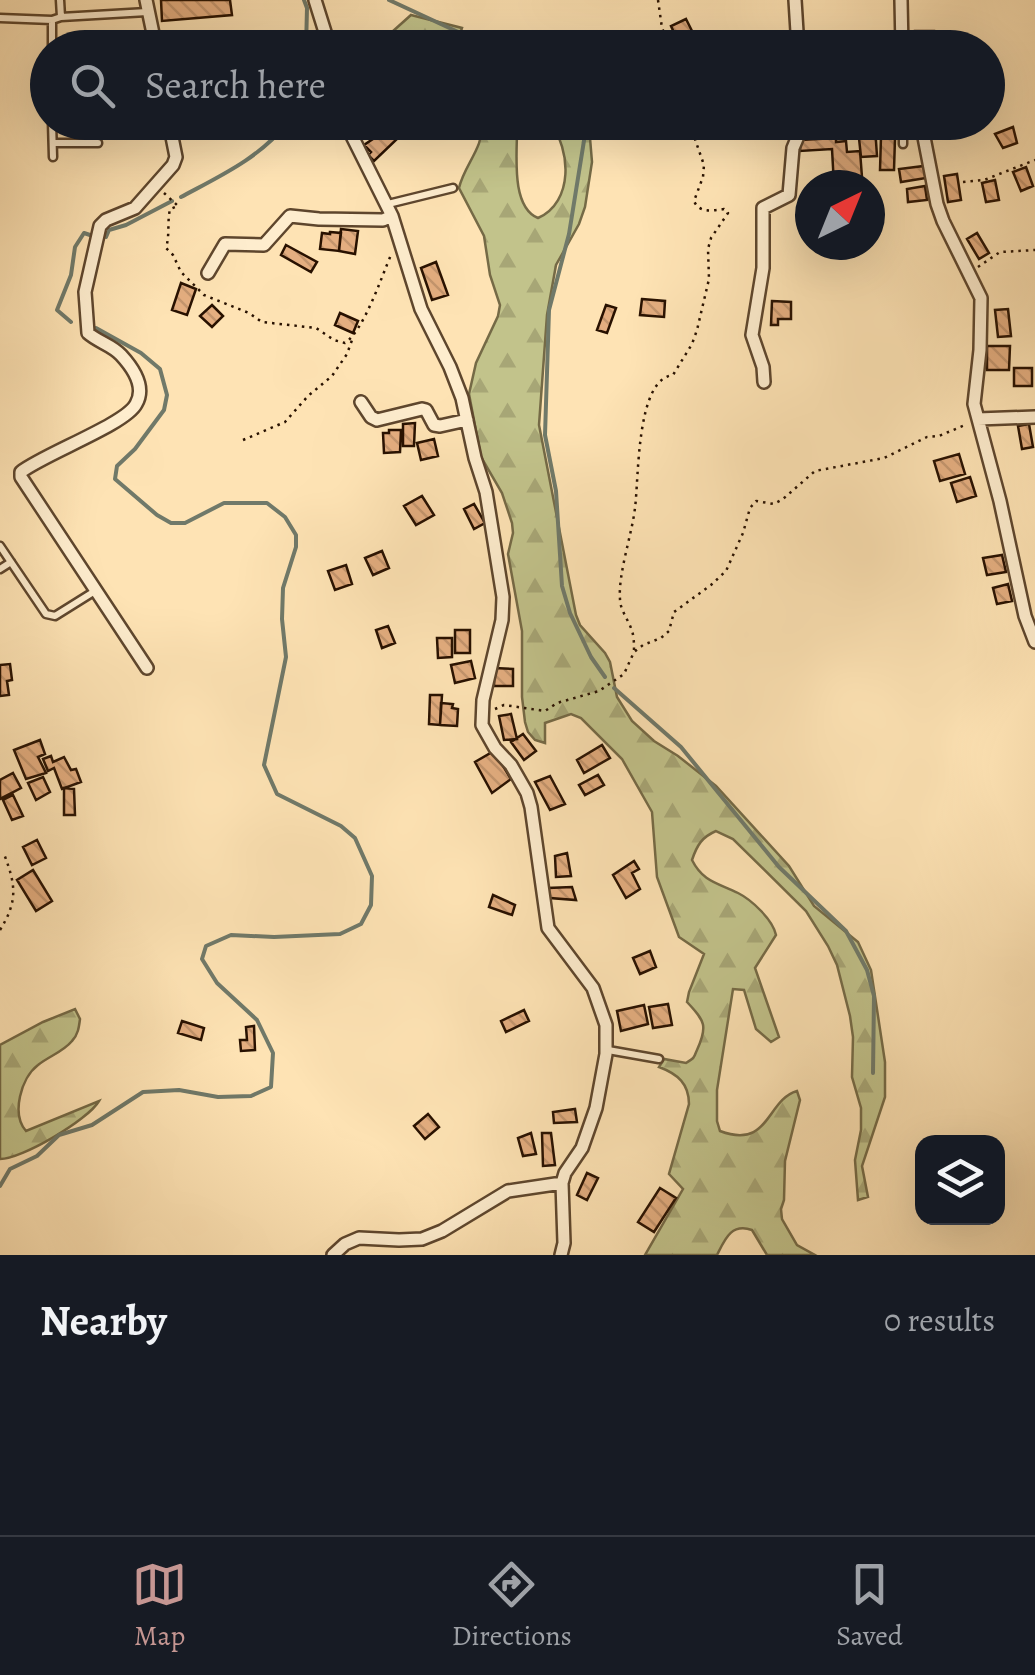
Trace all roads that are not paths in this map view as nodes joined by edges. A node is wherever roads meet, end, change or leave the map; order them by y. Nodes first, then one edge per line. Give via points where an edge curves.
1 (60, 0) edge
2 (315, 0) edge
3 (796, 0) edge
4 (901, 0) edge
5 (147, 6) edge
6 (61, 17) junction
7 (0, 18) edge
8 (52, 20) junction
9 (52, 30) edge
10 (324, 30) edge
11 (797, 30) edge
12 (902, 30) edge
13 (53, 140) edge
14 (173, 140) edge
15 (354, 140) edge
16 (796, 140) edge
17 (902, 140) edge
18 (925, 140) edge
19 (53, 143) junction
20 (98, 143) dead end
21 (902, 144) dead end
22 (53, 157) dead end
23 (453, 188) dead end
24 (389, 210) junction
25 (208, 273) dead end
26 (764, 382) dead end
27 (361, 402) dead end
28 (1035, 417) edge
29 (978, 418) junction
30 (467, 420) junction
31 (0, 546) edge
32 (11, 562) junction
33 (0, 569) edge
34 (95, 591) junction
35 (1035, 642) edge
36 (147, 668) dead end
37 (606, 1050) junction
38 (659, 1058) dead end
39 (562, 1183) junction
40 (332, 1255) edge
41 (561, 1255) edge

1 - 6 lane
2 - 10 street
3 - 11 street
4 - 12 street
5 - 6 lane
6 - 8 lane
7 - 8 lane
8 - 9 lane
13 - 19 lane
14 - 34 street via 173,165 135,208 100,226 85,292 88,333 127,362 138,381 138,401 117,420 21,472
15 - 24 street
16 - 26 street via 787,198 762,208 763,268 752,334
17 - 21 lane
18 - 29 street via 937,204 982,298
19 - 20 lane
19 - 22 lane
23 - 24 lane
24 - 25 street via 383,220 290,216 264,245 225,244
24 - 30 street
27 - 30 street via 378,420 422,409 440,426
28 - 29 street
29 - 35 street
30 - 37 street via 503,597 482,724 527,793 548,928 599,1001
31 - 32 lane
32 - 33 lane
32 - 34 lane via 46,614 55,616
34 - 36 street
37 - 38 lane
37 - 39 street via 596,1108
39 - 40 street via 508,1192 442,1232 359,1238
39 - 41 street

